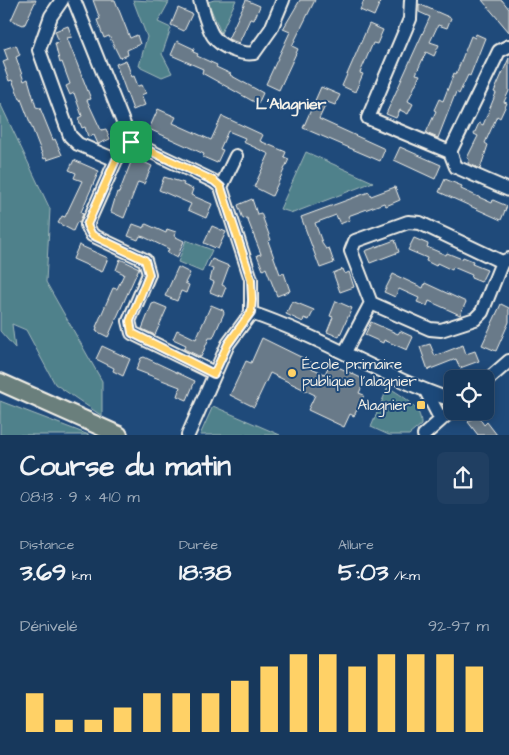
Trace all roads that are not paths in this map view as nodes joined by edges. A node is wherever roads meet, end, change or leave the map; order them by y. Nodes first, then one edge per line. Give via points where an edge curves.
1 (62, 0) edge
2 (74, 0) edge
3 (200, 0) edge
4 (283, 0) edge
5 (411, 0) edge
6 (509, 46) edge
7 (131, 142) junction
8 (450, 152) junction
9 (236, 156) dead end
10 (116, 160) junction
11 (221, 187) junction
12 (509, 190) edge
13 (506, 260) edge
14 (371, 303) junction
15 (251, 312) junction
16 (345, 352) junction
17 (509, 361) edge
18 (214, 374) junction
19 (494, 374) edge
20 (0, 382) edge
21 (426, 391) junction
22 (444, 397) edge
23 (444, 417) edge
24 (441, 420) junction
25 (119, 435) edge
26 (188, 435) edge
27 (424, 435) edge

1 - 10 street via 51,16 39,50 70,136 78,144
2 - 7 street
3 - 4 street via 214,38 246,54 254,53 271,29
5 - 8 street via 410,19 368,118
6 - 8 street via 499,51
7 - 10 street
7 - 11 street
8 - 12 street via 456,167
9 - 11 street
10 - 18 street via 87,225 92,235 145,260 149,274 130,321 132,333
11 - 15 street via 251,279
13 - 14 street via 482,312 475,319 441,330 430,329
13 - 14 street via 420,223 408,222 355,241 352,245 351,251
14 - 16 street
15 - 16 street
15 - 18 street via 228,344
16 - 21 street
17 - 19 street
18 - 26 street
20 - 25 main road
21 - 22 street
21 - 24 street
23 - 24 street
24 - 27 street

